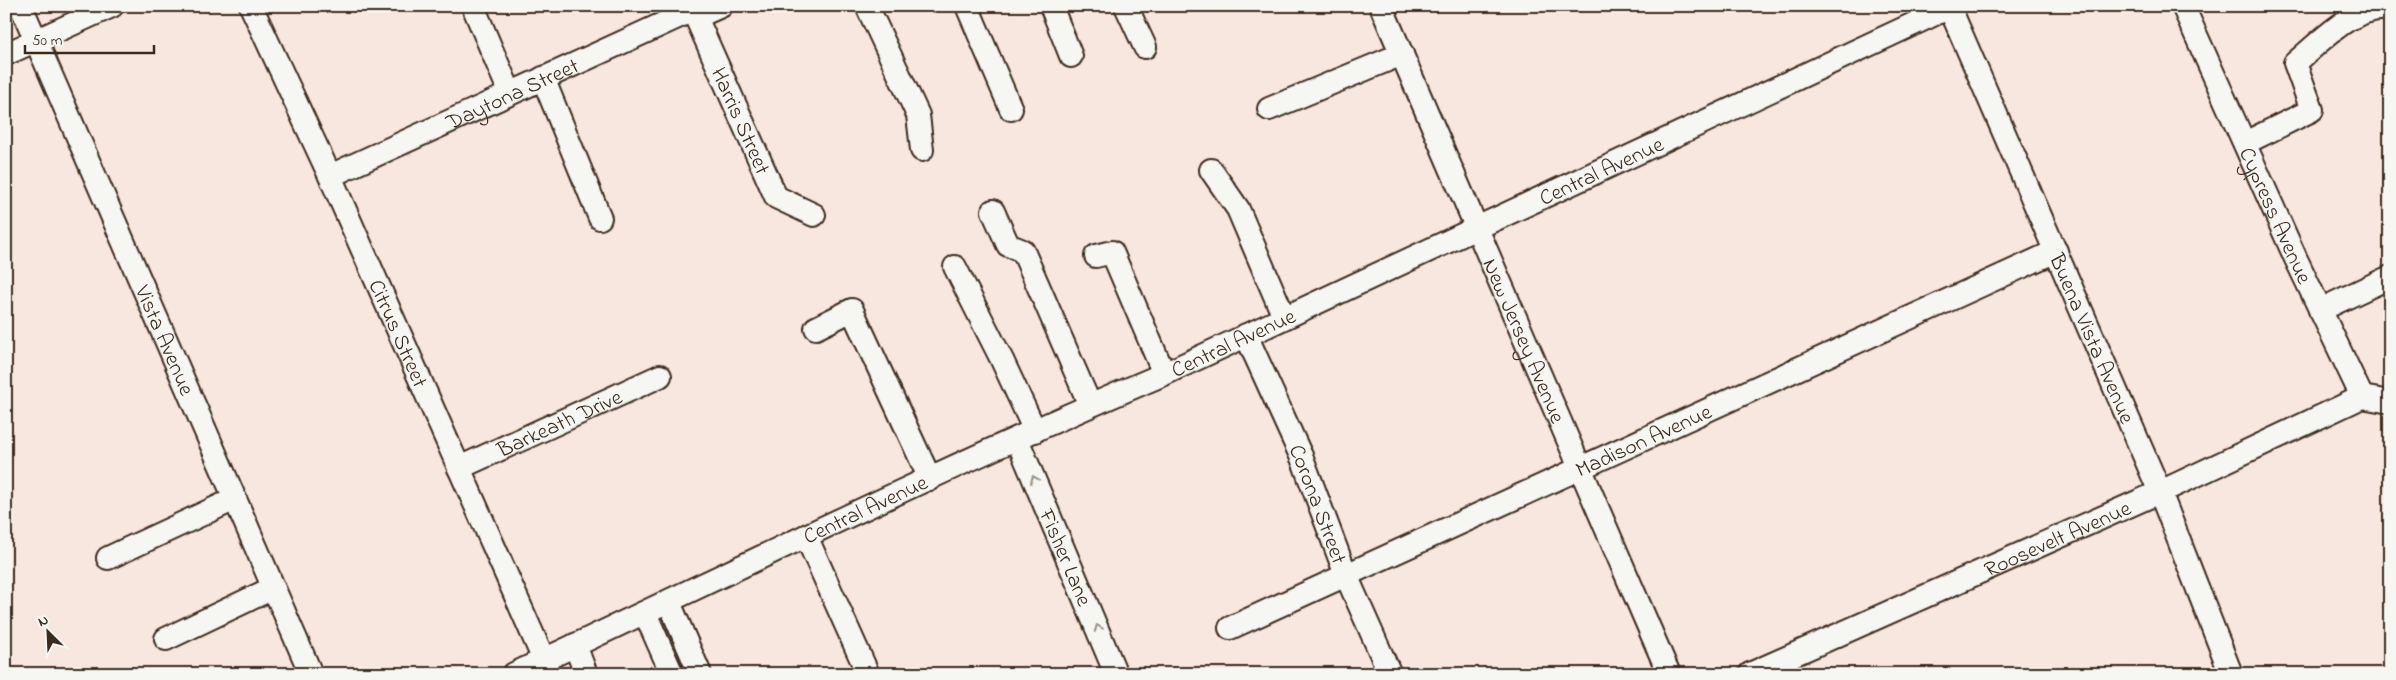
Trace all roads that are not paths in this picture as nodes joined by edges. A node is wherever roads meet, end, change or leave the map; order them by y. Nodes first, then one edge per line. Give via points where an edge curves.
1 (22, 6) edge
2 (112, 6) edge
3 (252, 6) edge
4 (473, 6) edge
5 (721, 6) edge
6 (867, 6) edge
7 (967, 6) edge
8 (1051, 6) edge
9 (1126, 6) edge
10 (1381, 6) edge
11 (2184, 6) edge
12 (1950, 7) edge
13 (2390, 9) edge
14 (693, 11) edge
15 (36, 41) junction
16 (1145, 46) dead end
17 (6, 54) edge
18 (1402, 54) junction
19 (1071, 56) dead end
20 (543, 78) junction
21 (510, 93) junction
22 (1011, 109) dead end
23 (1269, 109) dead end
24 (2245, 143) junction
25 (922, 150) dead end
26 (1211, 170) dead end
27 (330, 176) junction
28 (993, 211) dead end
29 (814, 215) dead end
30 (600, 218) dead end
31 (1476, 228) junction
32 (2056, 251) junction
33 (1096, 256) dead end
34 (955, 267) dead end
35 (2390, 277) edge
36 (2320, 310) junction
37 (1284, 317) junction
38 (816, 328) dead end
39 (1246, 335) junction
40 (1164, 374) junction
41 (660, 376) dead end
42 (2362, 397) junction
43 (2390, 402) edge
44 (1090, 405) junction
45 (1026, 435) junction
46 (459, 468) junction
47 (1580, 468) junction
48 (930, 479) junction
49 (2160, 492) junction
50 (235, 499) junction
51 (806, 536) junction
52 (108, 558) dead end
53 (1346, 575) junction
54 (273, 588) junction
55 (669, 602) junction
56 (646, 613) junction
57 (1230, 628) dead end
58 (166, 639) dead end
59 (575, 645) junction
60 (539, 666) edge
61 (311, 674) edge
62 (514, 674) edge
63 (586, 674) edge
64 (672, 674) edge
65 (700, 674) edge
66 (868, 674) edge
67 (1116, 674) edge
68 (1390, 674) edge
69 (1669, 674) edge
70 (1750, 674) edge
71 (2231, 674) edge

1 - 15 street, Vista Avenue
2 - 15 street
3 - 27 street, Citrus Street
4 - 21 street
5 - 14 street, Daytona Street
6 - 25 street via 918,115
7 - 22 street
8 - 19 street
9 - 16 street
10 - 18 street, New Jersey Avenue
11 - 24 street, Cypress Avenue
12 - 31 street, Central Avenue
12 - 32 street, Buena Vista Avenue
13 - 24 street via 2377,8 2349,18 2295,63 2312,110
14 - 20 street, Daytona Street
14 - 29 street, Harris Street via 776,197
15 - 17 street
15 - 50 street, Vista Avenue
18 - 23 street
18 - 31 street, New Jersey Avenue
20 - 21 street, Daytona Street
20 - 30 street
21 - 27 street, Daytona Street
24 - 36 street, Cypress Avenue
26 - 37 street via 1238,209
27 - 46 street, Citrus Street
28 - 44 street via 1008,245 1023,251
31 - 37 street, Central Avenue
31 - 47 street, New Jersey Avenue
32 - 47 street, Madison Avenue
32 - 49 street, Buena Vista Avenue
33 - 40 street via 1112,252
34 - 45 street, Fisher Lane via 1002,360
35 - 36 street
36 - 42 street, Cypress Avenue
37 - 39 street, Central Avenue
38 - 48 street via 852,310
39 - 40 street, Central Avenue
39 - 53 street, Corona Street via 1302,458
40 - 44 street, Central Avenue
41 - 46 street, Barkeath Drive
42 - 43 street
42 - 49 street, Roosevelt Avenue
44 - 45 street, Central Avenue
45 - 48 street, Central Avenue
67 -> 45 street, Fisher Lane
46 - 60 street, Citrus Street
47 - 53 street, Madison Avenue
47 - 69 street, New Jersey Avenue
48 - 51 street, Central Avenue
49 - 70 street, Roosevelt Avenue
49 - 71 street, Buena Vista Avenue
50 - 52 street
50 - 54 street, Vista Avenue
51 - 55 street, Central Avenue
51 - 66 street
53 - 57 street, Madison Avenue
53 - 68 street, Corona Street
54 - 58 street
54 - 61 street, Vista Avenue
55 - 56 street, Central Avenue
55 - 65 street
56 - 59 street, Central Avenue
56 - 64 street
59 - 60 street, Central Avenue
59 - 63 street
60 - 62 street, Central Avenue

